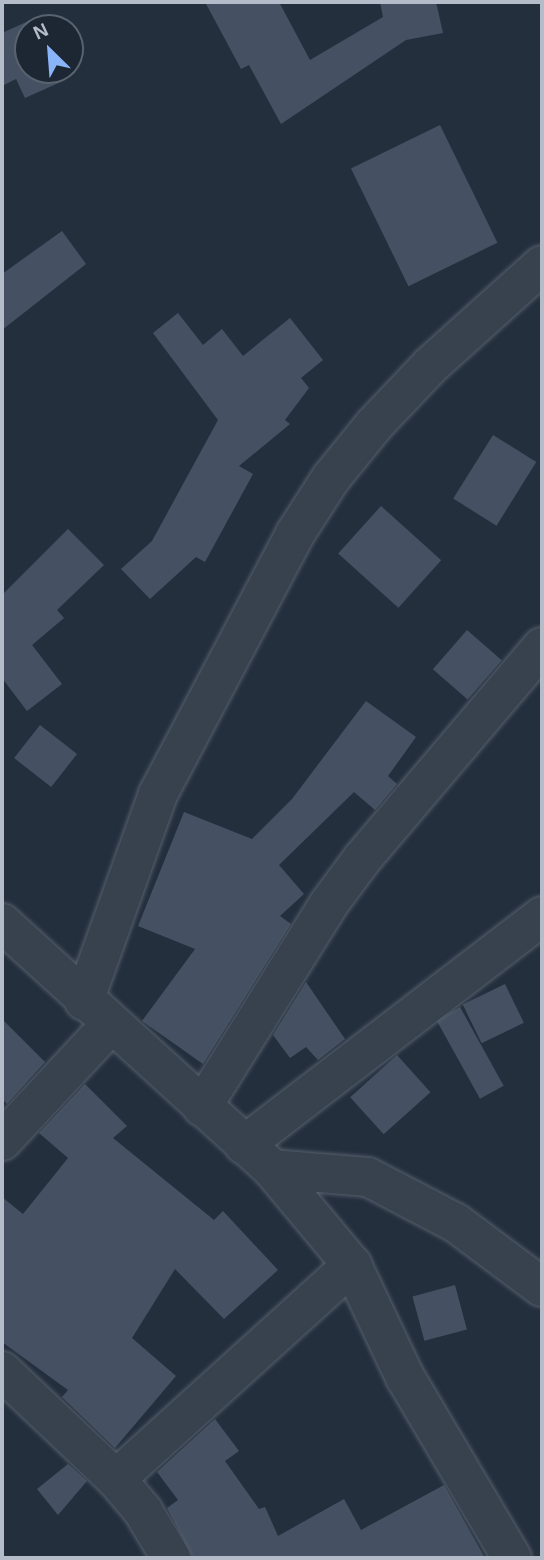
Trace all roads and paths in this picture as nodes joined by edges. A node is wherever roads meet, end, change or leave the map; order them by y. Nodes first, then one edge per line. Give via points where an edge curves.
1 (542, 265) edge
2 (542, 647) edge
3 (542, 916) edge
4 (2, 923) edge
5 (97, 1013) junction
6 (202, 1107) junction
7 (2, 1141) edge
8 (258, 1157) junction
9 (352, 1265) junction
10 (542, 1287) edge
11 (2, 1371) edge
12 (116, 1479) junction
13 (171, 1558) edge
14 (512, 1558) edge

1 - 5 street via 430,365 384,415 331,478 295,534 168,773
2 - 6 street via 342,887
3 - 8 street
4 - 5 street
5 - 6 street
5 - 7 street
6 - 8 street
8 - 9 street
8 - 10 street via 368,1178 456,1223
9 - 12 street
9 - 14 street via 405,1377
11 - 12 street
12 - 13 street via 143,1511

